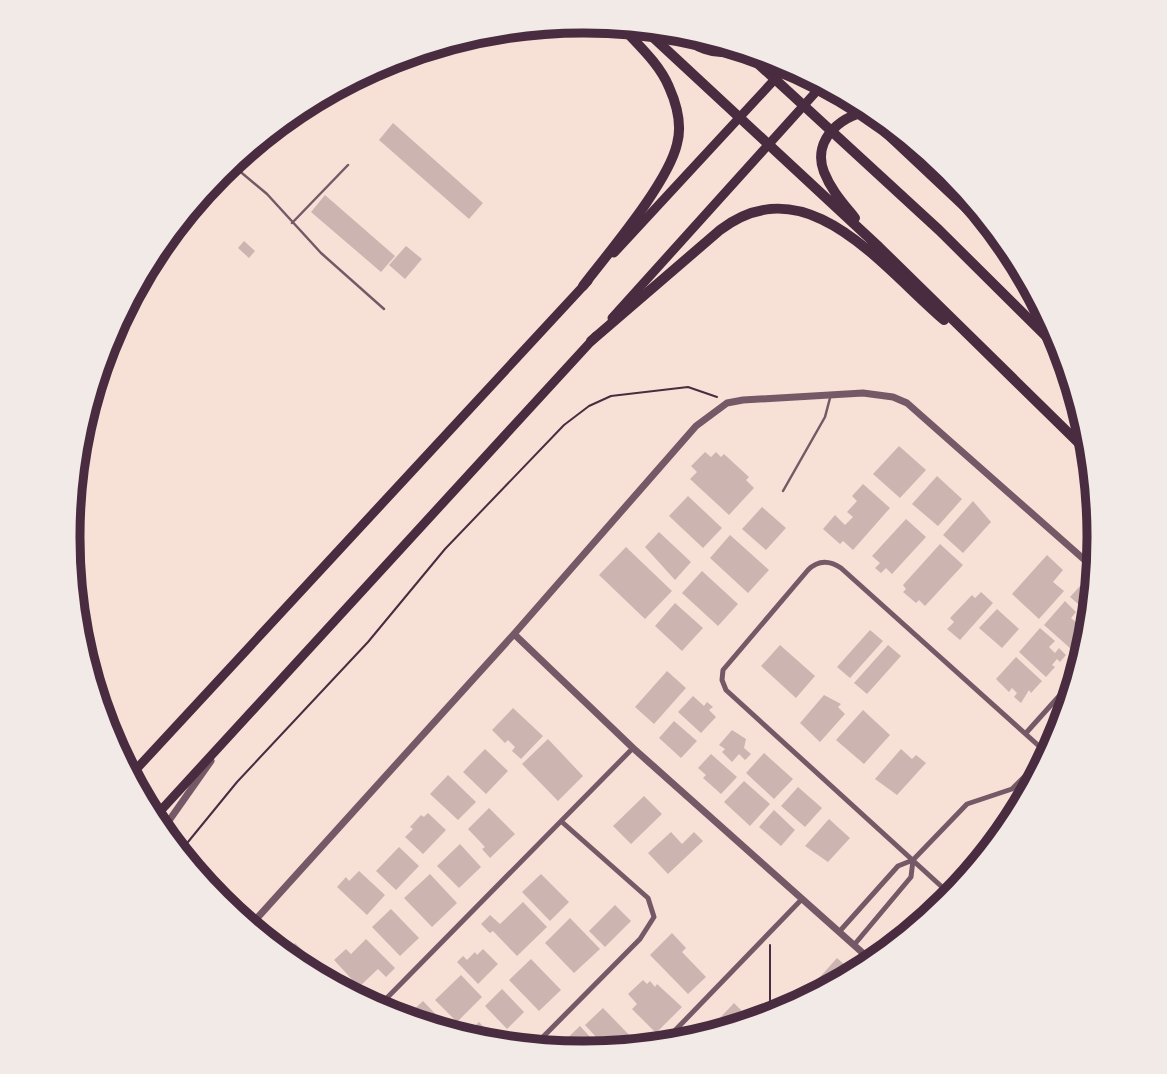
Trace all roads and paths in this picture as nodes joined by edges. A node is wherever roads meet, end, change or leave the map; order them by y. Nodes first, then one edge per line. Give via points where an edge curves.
1 (629, 36) edge
2 (655, 39) edge
3 (699, 47) edge
4 (723, 53) edge
5 (759, 65) edge
6 (780, 74) edge
7 (817, 91) edge
8 (856, 114) edge
9 (740, 118) junction
10 (768, 144) junction
11 (899, 144) edge
12 (348, 165) dead end
13 (238, 170) edge
14 (949, 191) edge
15 (292, 223) junction
16 (878, 247) junction
17 (583, 286) junction
18 (384, 309) dead end
19 (1045, 335) edge
20 (591, 341) junction
21 (1019, 383) junction
22 (830, 395) junction
23 (727, 403) junction
24 (1078, 442) edge
25 (783, 491) dead end
26 (1086, 561) edge
27 (514, 634) junction
28 (1063, 692) edge
29 (1026, 733) junction
30 (225, 741) junction
31 (1041, 747) edge
32 (633, 748) junction
33 (137, 770) edge
34 (1028, 773) edge
35 (161, 810) edge
36 (168, 822) edge
37 (562, 822) junction
38 (185, 845) edge
39 (913, 860) junction
40 (944, 889) edge
41 (803, 899) junction
42 (256, 920) edge
43 (839, 932) junction
44 (771, 933) junction
45 (853, 945) junction
46 (865, 955) edge
47 (385, 1000) edge
48 (770, 1004) edge
49 (672, 1032) edge
50 (541, 1039) edge

1 - 17 highway via 669,86 679,125 677,145 666,173
2 - 9 highway
3 - 4 highway
5 - 19 highway via 939,230
6 - 9 main road
7 - 10 main road
8 - 16 highway via 841,121 827,137 823,170 835,193
9 - 10 highway
9 - 17 main road
10 - 16 highway
10 - 20 main road
11 - 14 highway
12 - 15 lane
13 - 15 lane
15 - 18 lane
16 - 21 highway
17 - 33 main road
20 - 21 highway via 735,219 764,208 780,208 812,214 846,233
20 - 30 main road
21 - 24 highway
22 - 23 street
22 - 25 lane via 825,417
22 - 26 street via 878,394 907,403
23 - 27 street via 696,426
23 - 38 path via 688,387 611,396 564,425 445,549
27 - 32 street
27 - 42 street
28 - 29 street
29 - 31 street
29 - 39 street via 841,568 825,562 808,570 726,666 723,685
30 - 35 main road
30 - 36 street
32 - 37 street
32 - 41 street
34 - 39 street via 1012,789 967,804
37 - 47 street
37 - 50 street via 648,898 654,917 640,939
39 - 40 street
39 - 43 street via 898,866
39 - 45 street via 911,877
41 - 43 street
41 - 44 street
43 - 45 street
44 - 48 path
44 - 49 street
45 - 46 street

